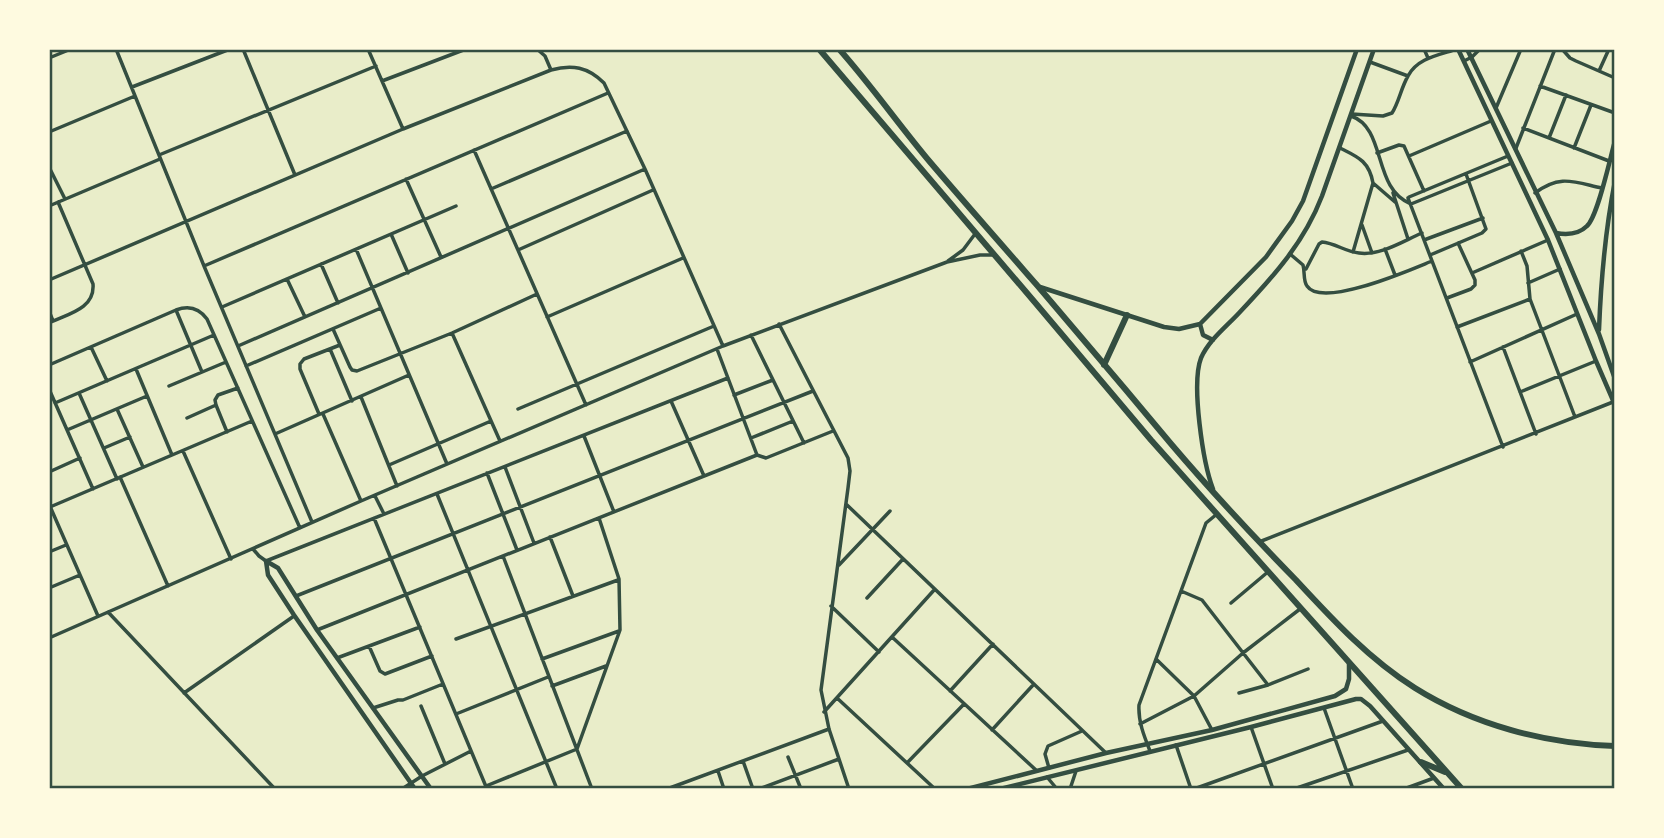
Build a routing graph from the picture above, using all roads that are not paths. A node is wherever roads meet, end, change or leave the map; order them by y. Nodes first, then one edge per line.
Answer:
1 (71, 49) edge
2 (116, 49) edge
3 (230, 49) edge
4 (243, 49) edge
5 (467, 49) edge
6 (537, 49) edge
7 (818, 49) edge
8 (839, 49) edge
9 (1357, 49) edge
10 (1374, 49) edge
11 (1424, 49) edge
12 (1457, 49) edge
13 (1467, 49) edge
14 (1480, 49) edge
15 (1521, 49) edge
16 (1555, 49) edge
17 (1562, 49) edge
18 (1609, 49) edge
19 (370, 50) edge
20 (62, 51) edge
21 (1472, 57) junction
22 (49, 58) edge
23 (1428, 58) junction
24 (1464, 61) junction
25 (1370, 62) junction
26 (376, 66) junction
27 (551, 70) junction
28 (1599, 71) junction
29 (1408, 76) junction
30 (1615, 78) edge
31 (382, 80) junction
32 (866, 80) junction
33 (1540, 86) junction
34 (132, 87) junction
35 (854, 91) junction
36 (608, 93) junction
37 (1566, 95) junction
38 (135, 96) junction
39 (883, 102) junction
40 (1591, 104) junction
41 (1496, 108) junction
42 (268, 110) junction
43 (870, 111) junction
44 (1615, 113) edge
45 (1351, 115) junction
46 (1491, 121) junction
47 (1523, 128) junction
48 (403, 129) junction
49 (627, 131) junction
50 (49, 132) edge
51 (1549, 138) junction
52 (1615, 141) edge
53 (1340, 148) junction
54 (1574, 148) junction
55 (474, 150) junction
56 (1515, 150) junction
57 (1377, 153) junction
58 (1409, 156) junction
59 (1508, 156) junction
60 (160, 157) junction
61 (1609, 161) junction
62 (1511, 163) junction
63 (49, 167) edge
64 (645, 169) junction
65 (1466, 174) junction
66 (295, 175) junction
67 (406, 179) junction
68 (1468, 181) junction
69 (1615, 181) edge
70 (1373, 183) junction
71 (1602, 188) junction
72 (491, 189) junction
73 (654, 190) junction
74 (1393, 191) junction
75 (1424, 191) junction
76 (1535, 193) junction
77 (65, 199) junction
78 (1408, 201) junction
79 (58, 202) junction
80 (1396, 202) junction
81 (49, 206) edge
82 (456, 206) dead end
83 (1483, 218) junction
84 (424, 220) junction
85 (186, 222) junction
86 (1401, 222) junction
87 (1361, 223) junction
88 (508, 229) junction
89 (976, 233) junction
90 (1422, 233) junction
91 (1556, 233) junction
92 (391, 234) junction
93 (1408, 239) junction
94 (1424, 240) junction
95 (1548, 240) junction
96 (1401, 242) junction
97 (1458, 243) junction
98 (356, 249) junction
99 (1385, 249) junction
100 (518, 250) junction
101 (1521, 251) junction
102 (1353, 252) junction
103 (1372, 253) junction
104 (1290, 254) junction
105 (1430, 254) junction
106 (995, 255) junction
107 (441, 258) junction
108 (684, 258) junction
109 (1432, 261) junction
110 (947, 262) junction
111 (321, 264) junction
112 (85, 265) junction
113 (204, 266) junction
114 (1560, 269) junction
115 (408, 272) junction
116 (1305, 272) junction
117 (1472, 273) junction
118 (1395, 275) junction
119 (287, 279) junction
120 (49, 280) edge
121 (1528, 283) junction
122 (1037, 286) junction
123 (372, 288) junction
124 (537, 294) junction
125 (1447, 298) junction
126 (1530, 299) junction
127 (338, 303) junction
128 (222, 307) junction
129 (381, 308) junction
130 (176, 310) junction
131 (49, 311) edge
132 (1577, 314) junction
133 (1127, 315) junction
134 (305, 317) junction
135 (547, 317) junction
136 (51, 322) edge
137 (779, 324) junction
138 (1200, 324) junction
139 (714, 326) junction
140 (1457, 327) junction
141 (333, 329) junction
142 (1541, 330) junction
143 (452, 332) junction
144 (1599, 334) junction
145 (214, 335) junction
146 (751, 335) junction
147 (1213, 340) junction
148 (191, 345) junction
149 (340, 345) junction
150 (238, 346) junction
151 (723, 346) junction
152 (91, 347) junction
153 (1503, 347) junction
154 (330, 349) junction
155 (717, 349) junction
156 (400, 353) junction
157 (1596, 361) junction
158 (226, 362) junction
159 (1470, 362) junction
160 (49, 365) edge
161 (1104, 365) junction
162 (246, 366) junction
163 (136, 369) junction
164 (202, 372) junction
165 (410, 375) junction
166 (1559, 376) junction
167 (728, 378) junction
168 (1615, 379) edge
169 (773, 380) junction
170 (107, 381) junction
171 (576, 383) junction
172 (169, 386) dead end
173 (238, 388) junction
174 (49, 389) edge
175 (813, 391) junction
176 (1520, 392) junction
177 (79, 393) junction
178 (734, 395) junction
179 (147, 396) junction
180 (361, 397) junction
181 (352, 401) junction
182 (671, 401) junction
183 (784, 402) junction
184 (55, 403) junction
185 (1615, 403) edge
186 (216, 405) junction
187 (586, 405) junction
188 (117, 409) junction
189 (518, 409) dead end
190 (321, 414) junction
191 (187, 418) dead end
192 (744, 418) junction
193 (1575, 418) junction
194 (91, 420) junction
195 (253, 421) junction
196 (491, 421) junction
197 (793, 421) junction
198 (67, 430) junction
199 (833, 430) junction
200 (227, 432) junction
201 (1536, 434) junction
202 (275, 435) junction
203 (584, 435) junction
204 (130, 437) junction
205 (751, 438) junction
206 (688, 440) junction
207 (500, 442) junction
208 (439, 443) junction
209 (804, 443) junction
210 (1503, 447) junction
211 (104, 448) junction
212 (183, 451) junction
213 (172, 455) junction
214 (757, 455) junction
215 (80, 458) junction
216 (447, 464) junction
217 (388, 465) junction
218 (144, 467) junction
219 (505, 467) junction
220 (49, 472) edge
221 (487, 473) junction
222 (600, 475) junction
223 (704, 476) junction
224 (118, 478) junction
225 (397, 486) junction
226 (93, 489) junction
227 (437, 494) junction
228 (375, 496) junction
229 (1216, 497) junction
230 (361, 501) junction
231 (846, 504) junction
232 (50, 505) edge
233 (520, 507) junction
234 (890, 510) dead end
235 (614, 512) junction
236 (1218, 513) junction
237 (51, 514) edge
238 (384, 514) junction
239 (503, 514) junction
240 (599, 517) junction
241 (374, 518) junction
242 (313, 523) junction
243 (300, 528) junction
244 (872, 529) junction
245 (453, 534) junction
246 (550, 537) junction
247 (1258, 542) junction
248 (534, 543) junction
249 (67, 545) junction
250 (253, 549) junction
251 (517, 550) junction
252 (49, 552) edge
253 (503, 556) junction
254 (391, 558) junction
255 (231, 559) junction
256 (903, 559) junction
257 (266, 561) junction
258 (837, 567) junction
259 (467, 569) junction
260 (1269, 571) junction
261 (80, 575) junction
262 (619, 579) junction
263 (167, 586) junction
264 (49, 588) edge
265 (935, 589) junction
266 (1181, 591) junction
267 (406, 594) junction
268 (296, 596) junction
269 (573, 596) junction
270 (867, 598) dead end
271 (1231, 603) dead end
272 (831, 606) junction
273 (1302, 608) junction
274 (108, 612) junction
275 (525, 614) junction
276 (294, 615) junction
277 (98, 617) junction
278 (420, 627) junction
279 (491, 627) junction
280 (317, 630) junction
281 (620, 630) junction
282 (892, 637) junction
283 (49, 638) edge
284 (456, 639) dead end
285 (993, 644) junction
286 (369, 646) junction
287 (879, 652) junction
288 (1243, 653) junction
289 (432, 656) junction
290 (337, 658) junction
291 (542, 659) junction
292 (1156, 659) junction
293 (1349, 663) junction
294 (607, 666) junction
295 (1308, 669) dead end
296 (549, 676) junction
297 (443, 684) junction
298 (1034, 684) junction
299 (1268, 685) junction
300 (552, 686) junction
301 (516, 690) junction
302 (950, 691) junction
303 (184, 693) junction
304 (1239, 693) dead end
305 (1194, 696) junction
306 (1335, 696) junction
307 (837, 698) junction
308 (964, 704) junction
309 (1337, 704) junction
310 (421, 706) dead end
311 (373, 708) junction
312 (1324, 708) junction
313 (824, 712) junction
314 (456, 714) junction
315 (1383, 720) junction
316 (1140, 724) junction
317 (1251, 727) junction
318 (829, 729) junction
319 (992, 730) junction
320 (1212, 730) junction
321 (1083, 731) junction
322 (1335, 738) junction
323 (1147, 744) junction
324 (1177, 745) junction
325 (1615, 746) edge
326 (577, 749) junction
327 (471, 750) junction
328 (1408, 750) junction
329 (1150, 751) junction
330 (1106, 753) junction
331 (788, 757) dead end
332 (839, 759) junction
333 (743, 761) junction
334 (546, 762) junction
335 (1421, 762) junction
336 (907, 763) junction
337 (1264, 763) junction
338 (445, 764) junction
339 (1049, 768) junction
340 (1076, 769) junction
341 (1346, 770) junction
342 (718, 771) junction
343 (1037, 771) junction
344 (1448, 773) junction
345 (795, 775) junction
346 (422, 776) junction
347 (1047, 777) junction
348 (1434, 778) junction
349 (411, 783) junction
350 (486, 788) edge
351 (275, 789) edge
352 (402, 789) edge
353 (415, 789) edge
354 (430, 789) edge
355 (557, 789) edge
356 (592, 789) edge
357 (667, 789) edge
358 (724, 789) edge
359 (753, 789) edge
360 (759, 789) edge
361 (801, 789) edge
362 (849, 789) edge
363 (935, 789) edge
364 (968, 789) edge
365 (1000, 789) edge
366 (1057, 789) edge
367 (1070, 789) edge
368 (1193, 789) edge
369 (1273, 789) edge
370 (1294, 789) edge
371 (1353, 789) edge
372 (1404, 789) edge
373 (1444, 789) edge
374 (1462, 789) edge

1 - 20 street
2 - 34 street
3 - 34 street
4 - 42 street
5 - 31 street
6 - 27 street
7 - 35 highway
8 - 32 highway
9 - 138 street
10 - 25 street
11 - 23 street
12 - 23 street
12 - 24 street
13 - 21 street
14 - 21 street
15 - 41 street
16 - 33 street
17 - 28 street
18 - 28 street
19 - 26 street
20 - 22 street
21 - 24 street
21 - 41 street
23 - 29 street
24 - 46 street
25 - 29 street
25 - 45 street
26 - 31 street
26 - 42 street
27 - 36 street
27 - 48 street
28 - 30 street
29 - 45 street
31 - 48 street
32 - 35 highway
32 - 39 highway
33 - 37 street
33 - 47 street
34 - 38 street
35 - 43 highway
36 - 49 street
36 - 55 street
37 - 40 street
37 - 51 street
38 - 50 street
38 - 60 street
39 - 43 highway
39 - 122 highway
40 - 44 street
40 - 54 street
41 - 56 street
42 - 60 street
42 - 66 street
43 - 89 highway
45 - 53 street
45 - 57 street
46 - 58 street
46 - 59 street
47 - 51 street
47 - 56 street
48 - 66 street
49 - 64 street
49 - 72 street
51 - 54 street
52 - 61 street
53 - 70 street
53 - 104 street
54 - 61 street
55 - 67 street
55 - 72 street
56 - 76 street
57 - 58 street
57 - 74 street
58 - 75 street
59 - 62 street
59 - 65 street
60 - 77 street
60 - 85 street
61 - 71 street
62 - 68 street
62 - 95 street
63 - 77 street
64 - 73 street
64 - 88 street
65 - 68 street
65 - 75 street
66 - 85 street
67 - 84 street
67 - 113 street
68 - 78 street
68 - 83 street
69 - 144 street
70 - 80 street
70 - 87 street
71 - 76 street
71 - 91 street
72 - 88 street
73 - 100 street
73 - 108 street
74 - 78 street
74 - 80 street
75 - 78 street
76 - 91 street
77 - 79 street
78 - 90 street
79 - 81 street
79 - 112 street
80 - 86 street
82 - 84 street
83 - 94 street
83 - 97 street
84 - 92 street
84 - 107 street
85 - 112 street
85 - 113 street
86 - 93 street
86 - 96 street
87 - 102 street
87 - 103 street
88 - 100 street
88 - 107 street
89 - 106 highway
89 - 110 street
90 - 93 street
90 - 94 street
91 - 144 street
92 - 98 street
92 - 115 street
93 - 96 street
94 - 105 street
95 - 101 street
95 - 114 street
96 - 99 street
97 - 105 street
97 - 117 street
98 - 111 street
98 - 123 street
99 - 103 street
99 - 118 street
100 - 124 street
101 - 117 street
101 - 121 street
102 - 103 street
102 - 116 street
104 - 116 street
104 - 147 street
105 - 109 street
106 - 110 street
106 - 236 highway
107 - 115 street
108 - 135 street
108 - 139 street
109 - 118 street
109 - 125 street
110 - 137 street
111 - 119 street
111 - 127 street
112 - 120 street
112 - 136 street
113 - 128 street
114 - 121 street
114 - 132 street
115 - 123 street
116 - 118 street
117 - 125 street
119 - 128 street
119 - 134 street
121 - 126 street
122 - 133 street
122 - 161 highway
123 - 127 street
123 - 129 street
124 - 135 street
124 - 143 street
125 - 140 street
126 - 140 street
126 - 142 street
127 - 134 street
128 - 150 street
129 - 141 street
129 - 156 street
130 - 145 street
130 - 148 street
130 - 152 street
131 - 136 street
132 - 142 street
132 - 157 street
133 - 138 street
133 - 161 highway
134 - 150 street
135 - 171 street
137 - 146 street
137 - 175 street
138 - 147 street
139 - 151 street
139 - 171 street
140 - 159 street
141 - 149 street
141 - 162 street
142 - 153 street
142 - 166 street
143 - 156 street
143 - 196 street
144 - 168 street
145 - 148 street
145 - 158 street
146 - 151 street
146 - 169 street
147 - 229 street
148 - 163 street
148 - 164 street
149 - 154 street
149 - 156 street
150 - 162 street
151 - 155 street
152 - 160 street
152 - 170 street
153 - 159 street
153 - 176 street
154 - 181 street
154 - 190 street
155 - 167 street
155 - 187 street
156 - 165 street
157 - 166 street
157 - 185 street
158 - 164 street
158 - 173 street
159 - 210 street
161 - 229 highway
162 - 202 street
163 - 170 street
163 - 179 street
164 - 172 street
165 - 180 street
165 - 208 street
166 - 176 street
166 - 193 street
167 - 178 street
167 - 182 street
169 - 178 street
169 - 183 street
170 - 177 street
171 - 187 street
171 - 189 street
173 - 186 street
173 - 195 street
174 - 184 street
175 - 183 street
175 - 199 street
176 - 201 street
177 - 184 street
177 - 194 street
178 - 192 street
179 - 188 street
179 - 213 street
180 - 181 street
180 - 217 street
181 - 190 street
182 - 203 street
182 - 206 street
183 - 192 street
183 - 197 street
184 - 198 street
185 - 193 street
186 - 191 street
186 - 200 street
187 - 207 street
188 - 194 street
188 - 204 street
190 - 202 street
190 - 230 street
192 - 205 street
192 - 206 street
193 - 201 street
194 - 198 street
194 - 211 street
195 - 200 street
195 - 243 street
196 - 207 street
196 - 208 street
197 - 205 street
197 - 209 street
198 - 215 street
199 - 209 street
199 - 231 street
200 - 212 street
201 - 210 street
202 - 242 street
203 - 219 street
203 - 222 street
204 - 211 street
204 - 218 street
205 - 214 street
206 - 222 street
206 - 223 street
207 - 216 street
208 - 216 street
208 - 217 street
209 - 214 street
210 - 247 street
211 - 224 street
212 - 213 street
212 - 255 street
213 - 218 street
214 - 223 street
215 - 220 street
215 - 226 street
216 - 225 street
217 - 225 street
218 - 224 street
219 - 221 street
219 - 233 street
221 - 227 street
221 - 239 street
222 - 233 street
222 - 235 street
223 - 235 street
224 - 226 street
224 - 263 street
225 - 228 street
226 - 232 street
227 - 238 street
227 - 245 street
228 - 230 street
228 - 238 street
229 - 247 highway
230 - 242 street
231 - 244 street
231 - 258 street
232 - 237 street
233 - 239 street
233 - 248 street
234 - 244 street
235 - 240 street
236 - 260 highway
236 - 266 street
237 - 249 street
238 - 241 street
239 - 245 street
239 - 251 street
240 - 246 street
240 - 262 street
241 - 254 street
241 - 257 street
242 - 243 street
243 - 250 street
244 - 256 street
244 - 258 street
245 - 254 street
245 - 259 street
246 - 248 street
246 - 269 street
247 - 325 highway
248 - 251 street
249 - 252 street
249 - 261 street
250 - 255 street
250 - 257 street
251 - 253 street
253 - 259 street
253 - 275 street
254 - 267 street
254 - 268 street
255 - 263 street
256 - 265 street
256 - 270 street
257 - 268 street
257 - 276 street
258 - 272 street
259 - 267 street
259 - 279 street
260 - 271 street
260 - 273 highway
261 - 264 street
261 - 277 street
262 - 269 street
262 - 281 street
263 - 274 street
265 - 282 street
265 - 285 street
266 - 288 street
266 - 292 street
267 - 278 street
267 - 280 street
268 - 280 street
269 - 275 street
272 - 287 street
272 - 313 street
273 - 288 street
273 - 293 highway
274 - 277 street
274 - 303 street
275 - 279 street
275 - 291 street
276 - 303 street
276 - 349 street
277 - 283 street
278 - 286 street
278 - 289 street
279 - 284 street
279 - 301 street
280 - 290 street
281 - 291 street
281 - 294 street
282 - 287 street
282 - 302 street
285 - 298 street
285 - 302 street
286 - 289 street
286 - 290 street
287 - 307 street
288 - 299 street
288 - 305 street
289 - 297 street
290 - 311 street
291 - 296 street
292 - 305 street
292 - 316 street
293 - 306 street
293 - 344 highway
294 - 300 street
294 - 326 street
295 - 299 street
296 - 300 street
296 - 301 street
297 - 311 street
297 - 314 street
298 - 319 street
298 - 321 street
299 - 304 street
300 - 326 street
301 - 314 street
301 - 334 street
302 - 308 street
303 - 351 street
305 - 316 street
305 - 320 street
306 - 309 street
306 - 320 street
307 - 313 street
307 - 336 street
308 - 319 street
308 - 336 street
309 - 312 street
309 - 315 street
310 - 338 street
311 - 346 street
312 - 317 street
312 - 322 street
313 - 318 street
314 - 327 street
315 - 322 street
315 - 328 street
316 - 323 street
317 - 324 street
317 - 337 street
318 - 332 street
318 - 333 street
319 - 343 street
320 - 323 street
321 - 330 street
321 - 339 street
322 - 337 street
322 - 341 street
323 - 329 street
323 - 330 street
324 - 329 street
324 - 368 street
326 - 334 street
326 - 356 street
327 - 338 street
327 - 350 street
328 - 335 street
328 - 341 street
329 - 340 street
330 - 339 street
331 - 345 street
332 - 345 street
332 - 362 street
333 - 342 street
333 - 359 street
334 - 350 street
334 - 355 street
335 - 344 highway
335 - 348 street
336 - 363 street
337 - 368 street
337 - 369 street
338 - 346 street
339 - 343 street
340 - 347 street
340 - 367 street
341 - 370 street
341 - 371 street
342 - 357 street
342 - 358 street
343 - 364 street
344 - 374 highway
345 - 360 street
345 - 361 street
346 - 349 street
346 - 354 street
347 - 365 street
347 - 366 street
348 - 372 street
348 - 373 street
349 - 352 street
349 - 353 street

